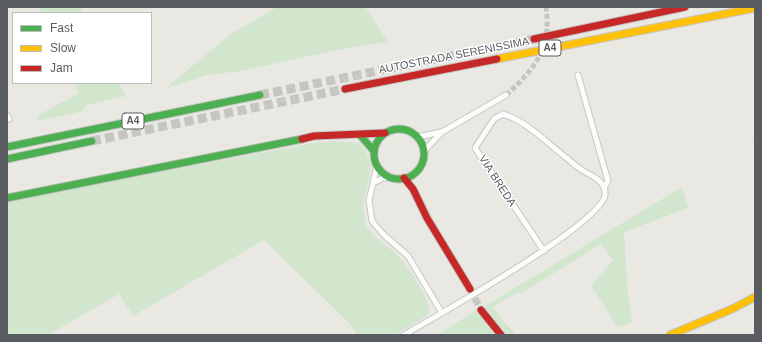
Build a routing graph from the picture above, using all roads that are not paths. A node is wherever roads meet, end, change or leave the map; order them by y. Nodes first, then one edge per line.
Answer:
1 (685, 7) edge
2 (755, 8) edge
3 (534, 39) tunnel mouth
4 (578, 75) dead end
5 (345, 89) tunnel mouth
6 (260, 95) tunnel mouth
7 (506, 95) tunnel mouth
8 (442, 132) junction
9 (385, 133) junction
10 (360, 135) junction
11 (418, 137) junction
12 (92, 141) tunnel mouth
13 (7, 147) edge
14 (374, 150) junction
15 (424, 151) junction
16 (7, 159) edge
17 (377, 166) junction
18 (414, 174) junction
19 (391, 177) junction
20 (404, 178) junction
21 (373, 183) junction
22 (604, 188) junction
23 (413, 189) junction
24 (7, 198) edge
25 (544, 252) junction
26 (470, 289) tunnel mouth
27 (755, 297) edge
28 (481, 310) tunnel mouth
29 (442, 312) junction
30 (404, 335) edge
31 (501, 335) edge
32 (670, 335) edge

1 - 3 main road, AUTOSTRADA SERENISSIMA / A4
2 - 5 main road, AUTOSTRADA SERENISSIMA / A4
4 - 22 street
6 - 13 main road, A4
7 - 8 street
8 - 11 street
8 - 15 street
9 - 10 main road
9 - 11 main road
9 - 14 main road
10 - 14 main road
10 - 24 main road
11 - 15 main road
12 - 16 main road
14 - 17 main road
15 - 18 main road
17 - 19 main road
17 - 21 street
18 - 20 main road
18 - 23 main road
19 - 20 main road
19 - 21 street
20 - 23 main road
21 - 29 street
22 - 25 street
22 - 25 street, VIA BREDA
23 - 26 main road
25 - 29 street
27 - 32 main road
28 - 31 main road
29 - 30 street

